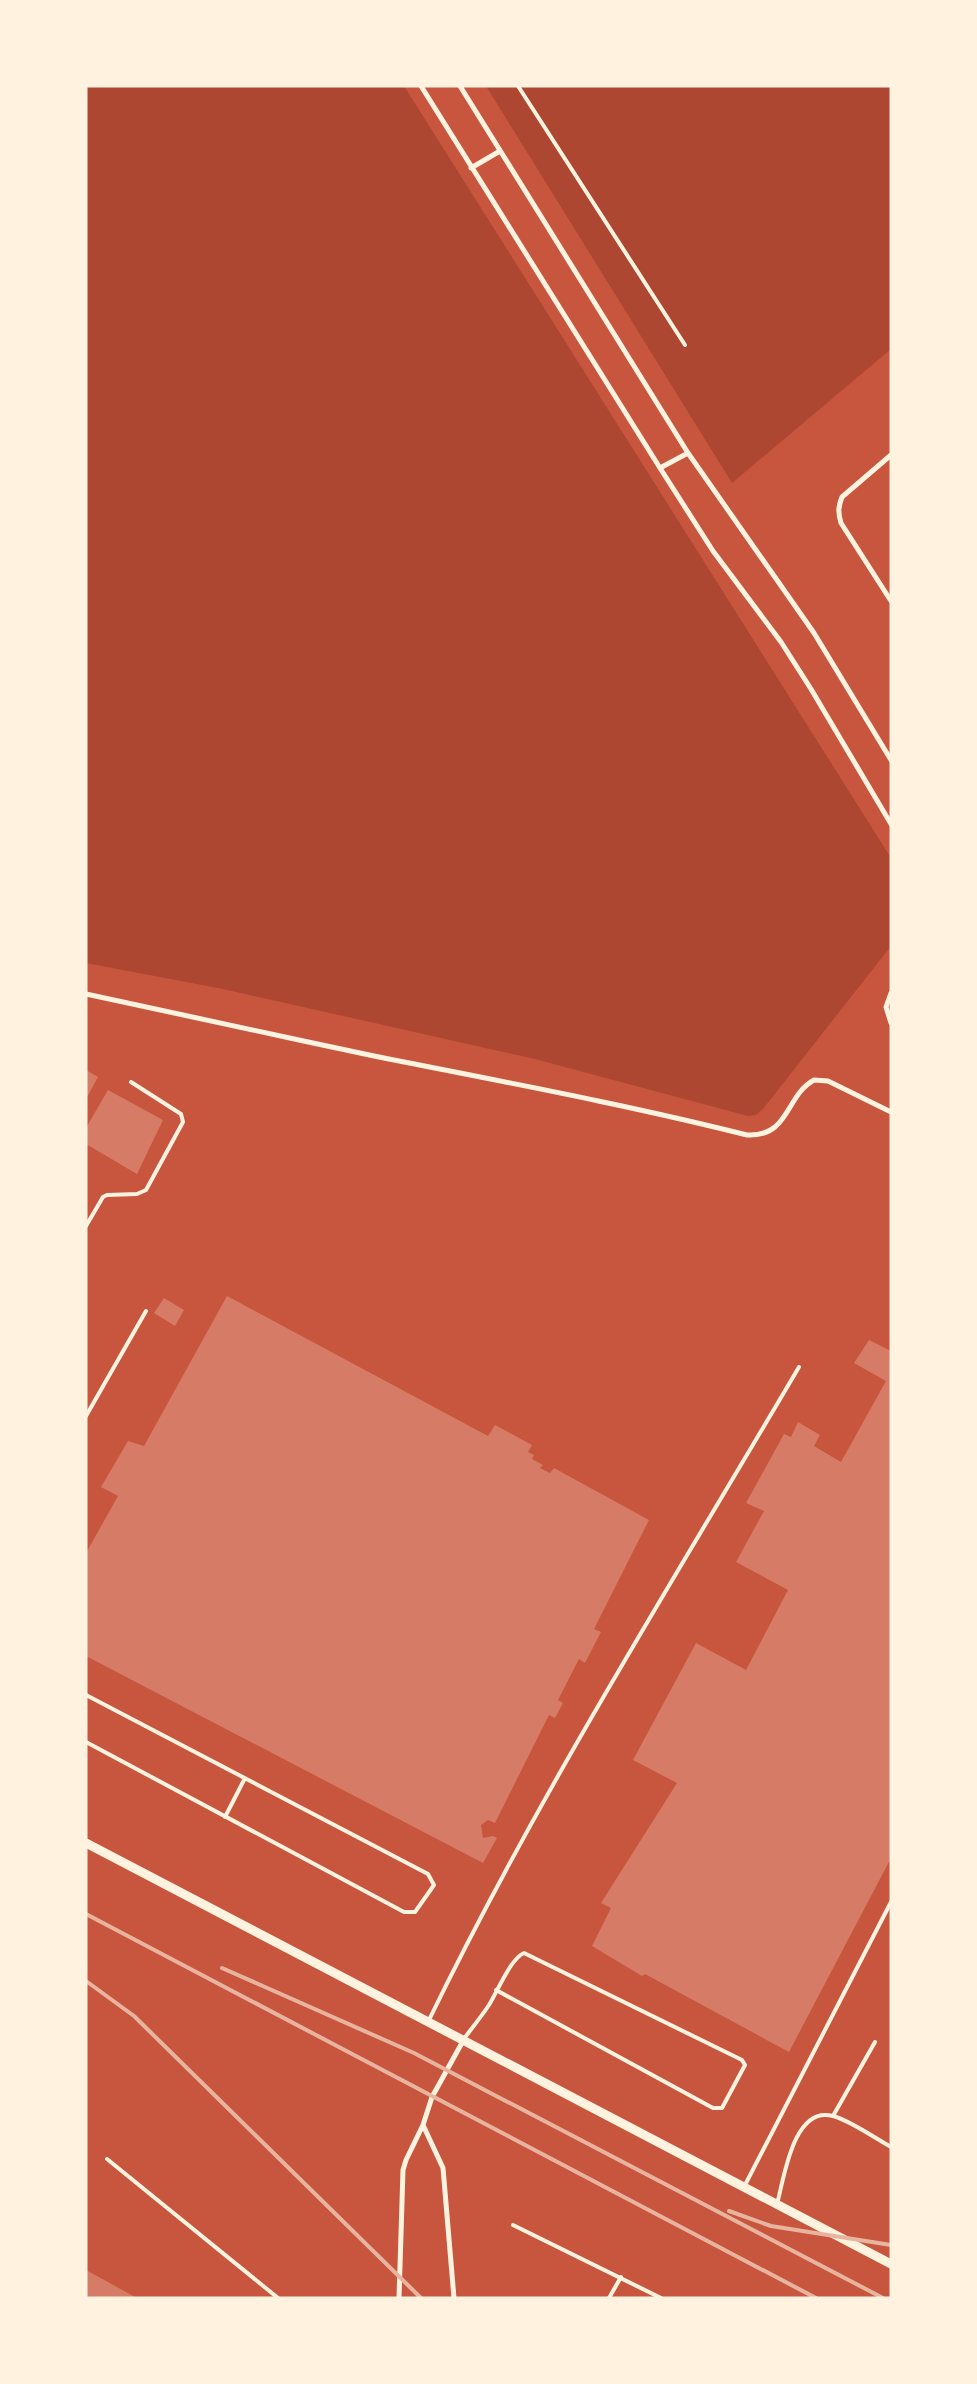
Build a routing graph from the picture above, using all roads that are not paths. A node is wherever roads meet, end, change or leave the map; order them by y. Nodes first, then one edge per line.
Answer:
1 (421, 86) edge
2 (460, 86) edge
3 (518, 86) edge
4 (500, 151) junction
5 (471, 168) junction
6 (685, 345) dead end
7 (688, 453) junction
8 (891, 455) edge
9 (660, 468) junction
10 (891, 601) edge
11 (891, 760) edge
12 (891, 824) edge
13 (891, 993) edge
14 (86, 994) edge
15 (891, 1023) edge
16 (131, 1082) dead end
17 (891, 1112) edge
18 (86, 1226) edge
19 (146, 1311) dead end
20 (799, 1367) dead end
21 (86, 1416) edge
22 (86, 1694) edge
23 (86, 1742) edge
24 (245, 1778) junction
25 (225, 1817) junction
26 (86, 1843) edge
27 (891, 1902) edge
28 (496, 1990) junction
29 (428, 2022) junction
30 (463, 2041) junction
31 (875, 2042) dead end
32 (833, 2116) junction
33 (423, 2125) junction
34 (891, 2147) edge
35 (107, 2159) dead end
36 (744, 2187) junction
37 (777, 2204) junction
38 (513, 2224) dead end
39 (891, 2264) edge
40 (621, 2277) junction
41 (278, 2298) edge
42 (398, 2298) edge
43 (454, 2298) edge
44 (608, 2298) edge
45 (660, 2298) edge

1 - 5 street
2 - 4 street
3 - 6 lane
4 - 5 street
4 - 7 street
5 - 9 street
7 - 9 street
7 - 11 street
8 - 10 street
9 - 12 street
13 - 15 street
14 - 17 street
16 - 18 lane
19 - 21 lane
20 - 29 lane
22 - 24 lane
23 - 25 lane
24 - 25 lane
24 - 25 lane
26 - 29 street
27 - 36 lane
28 - 28 lane
28 - 30 lane
29 - 30 street
30 - 33 street
30 - 36 street
31 - 32 lane
32 - 34 lane
32 - 37 lane
33 - 42 street
33 - 43 street
35 - 41 lane
36 - 37 street
37 - 39 street
38 - 40 lane
40 - 44 lane
40 - 45 lane

